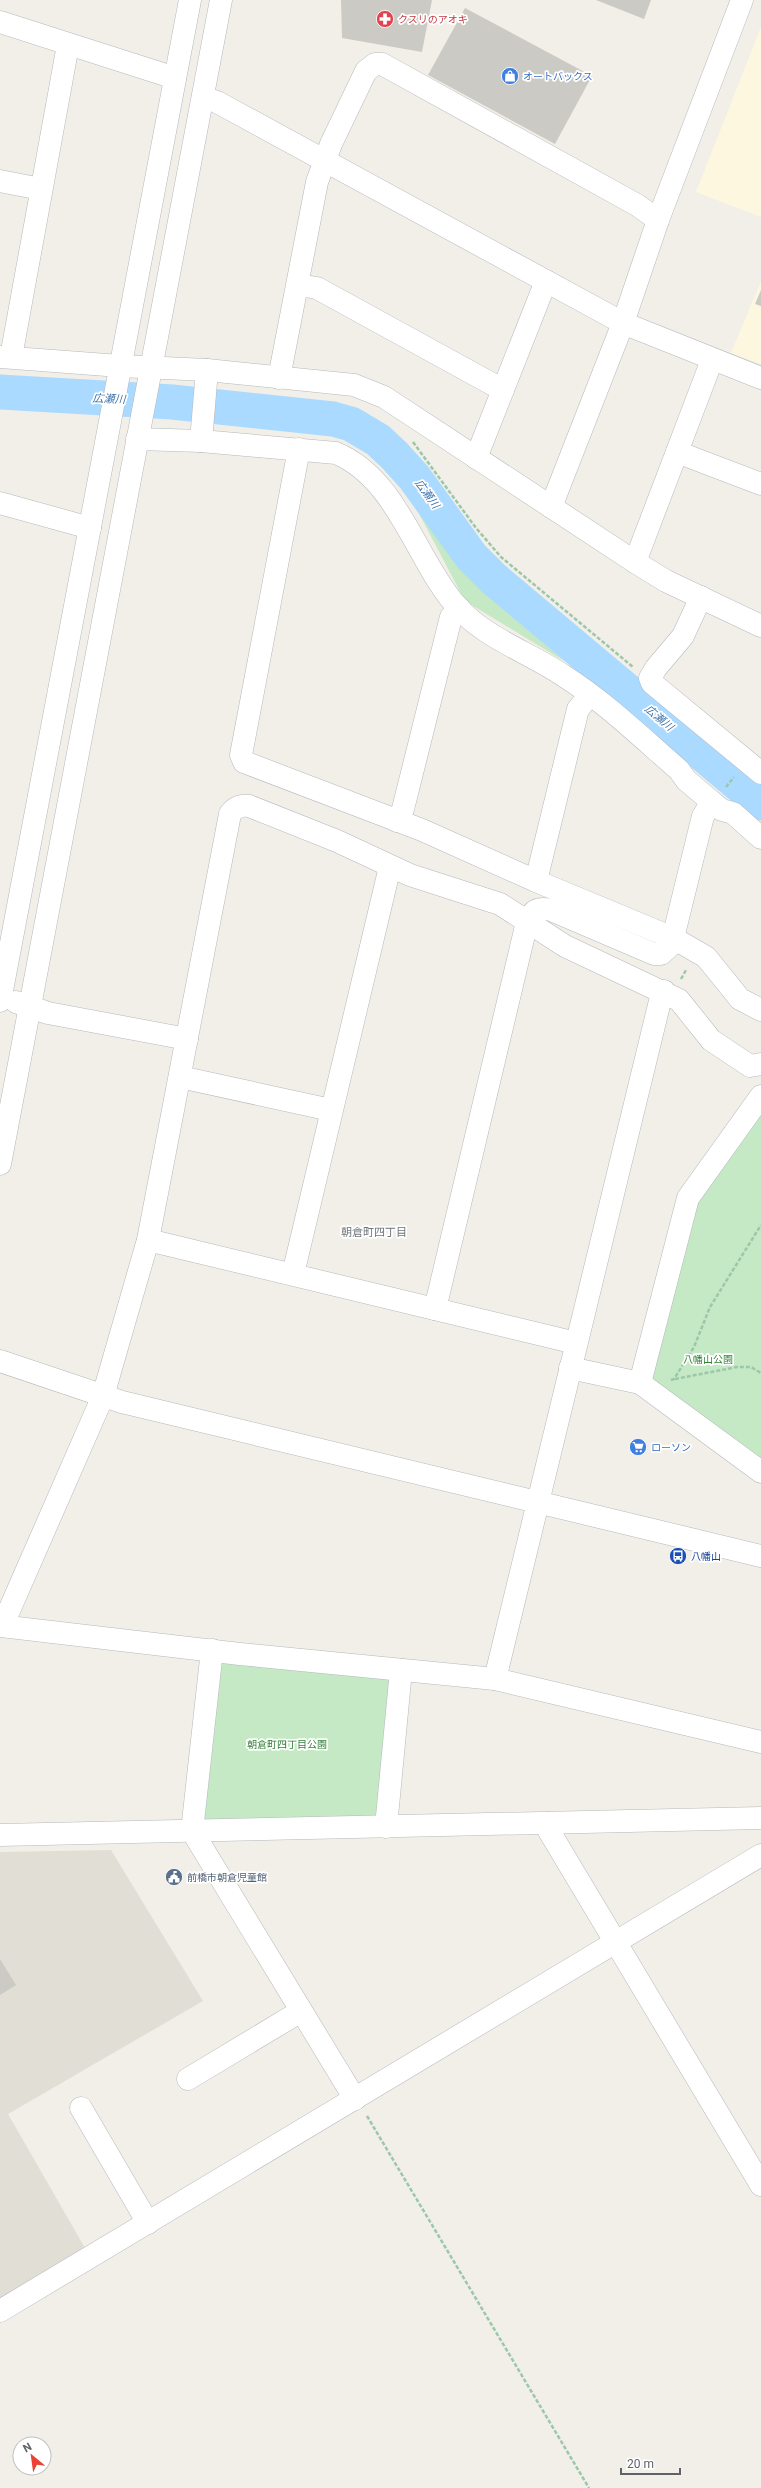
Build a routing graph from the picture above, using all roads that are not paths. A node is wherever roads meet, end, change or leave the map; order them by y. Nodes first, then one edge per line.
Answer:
1 (190, 0) edge
2 (221, 0) edge
3 (742, 0) edge
4 (0, 22) edge
5 (68, 45) junction
6 (175, 78) junction
7 (203, 97) junction
8 (325, 161) junction
9 (0, 181) edge
10 (41, 189) junction
11 (658, 220) junction
12 (546, 281) junction
13 (298, 285) junction
14 (623, 323) junction
15 (6, 357) edge
16 (712, 360) junction
17 (119, 372) junction
18 (149, 375) junction
19 (280, 378) junction
20 (761, 378) edge
21 (206, 380) junction
22 (503, 390) junction
23 (139, 431) junction
24 (201, 435) junction
25 (299, 449) junction
26 (677, 452) junction
27 (476, 458) junction
28 (761, 484) edge
29 (0, 503) edge
30 (551, 507) junction
31 (90, 528) junction
32 (635, 562) junction
33 (701, 598) junction
34 (460, 609) junction
35 (761, 626) edge
36 (590, 695) junction
37 (761, 773) edge
38 (717, 797) junction
39 (397, 821) junction
40 (761, 838) edge
41 (391, 867) junction
42 (536, 881) junction
43 (527, 922) junction
44 (673, 938) junction
45 (671, 987) junction
46 (0, 998) edge
47 (30, 1008) junction
48 (761, 1010) edge
49 (187, 1039) junction
50 (761, 1064) edge
51 (180, 1077) junction
52 (761, 1096) edge
53 (331, 1110) junction
54 (0, 1164) edge
55 (148, 1240) junction
56 (293, 1274) junction
57 (435, 1309) junction
58 (576, 1343) junction
59 (0, 1361) edge
60 (570, 1368) junction
61 (640, 1383) junction
62 (103, 1396) junction
63 (761, 1472) edge
64 (539, 1504) junction
65 (761, 1556) edge
66 (2, 1626) edge
67 (212, 1650) junction
68 (401, 1670) junction
69 (495, 1679) junction
70 (761, 1742) edge
71 (761, 1818) edge
72 (549, 1823) junction
73 (386, 1827) junction
74 (192, 1831) junction
75 (0, 1835) edge
76 (761, 1855) edge
77 (616, 1942) junction
78 (301, 2011) junction
79 (188, 2079) dead end
80 (355, 2099) junction
81 (82, 2108) dead end
82 (761, 2186) edge
83 (148, 2223) junction
84 (0, 2311) edge

1 - 6 street
2 - 7 street
3 - 11 street
4 - 5 street
5 - 6 street
5 - 10 street
6 - 17 street
7 - 8 street
7 - 18 street
8 - 11 street
8 - 12 street
8 - 13 street
9 - 10 street
10 - 15 street
11 - 14 street
12 - 14 street
12 - 22 street
13 - 19 street
13 - 22 street
14 - 16 street
14 - 30 street
15 - 17 street
16 - 20 street
16 - 26 street
17 - 18 street
17 - 31 street
18 - 21 street
18 - 23 street
19 - 21 street
19 - 27 street
21 - 24 street
22 - 27 street
23 - 24 street
23 - 47 street
24 - 25 street
25 - 34 street
25 - 39 street
26 - 28 street
26 - 32 street
27 - 30 street
29 - 31 street
30 - 32 street
31 - 46 street
32 - 33 street
33 - 35 street
33 - 37 street
34 - 36 street
34 - 39 street
36 - 38 street
36 - 42 street
38 - 40 street
38 - 44 street
39 - 42 street
41 - 43 street
41 - 49 street
41 - 53 street
42 - 44 street
43 - 44 street
43 - 45 street
43 - 57 street
44 - 48 street
45 - 50 street
45 - 58 street
46 - 47 street
47 - 49 street
47 - 54 street
49 - 51 street
51 - 53 street
51 - 55 street
52 - 61 street
53 - 56 street
55 - 56 street
55 - 62 street
56 - 57 street
57 - 58 street
58 - 60 street
59 - 62 street
60 - 61 street
60 - 64 street
61 - 63 street
62 - 64 street
62 - 66 street
64 - 65 street
64 - 69 street
66 - 67 street
67 - 68 street
67 - 74 street
68 - 69 street
68 - 73 street
69 - 70 street
71 - 72 street
72 - 73 street
72 - 77 street
73 - 74 street
74 - 75 street
74 - 78 street
76 - 77 street
77 - 80 street
77 - 82 street
78 - 79 street
78 - 80 street
80 - 83 street
81 - 83 street
83 - 84 street

